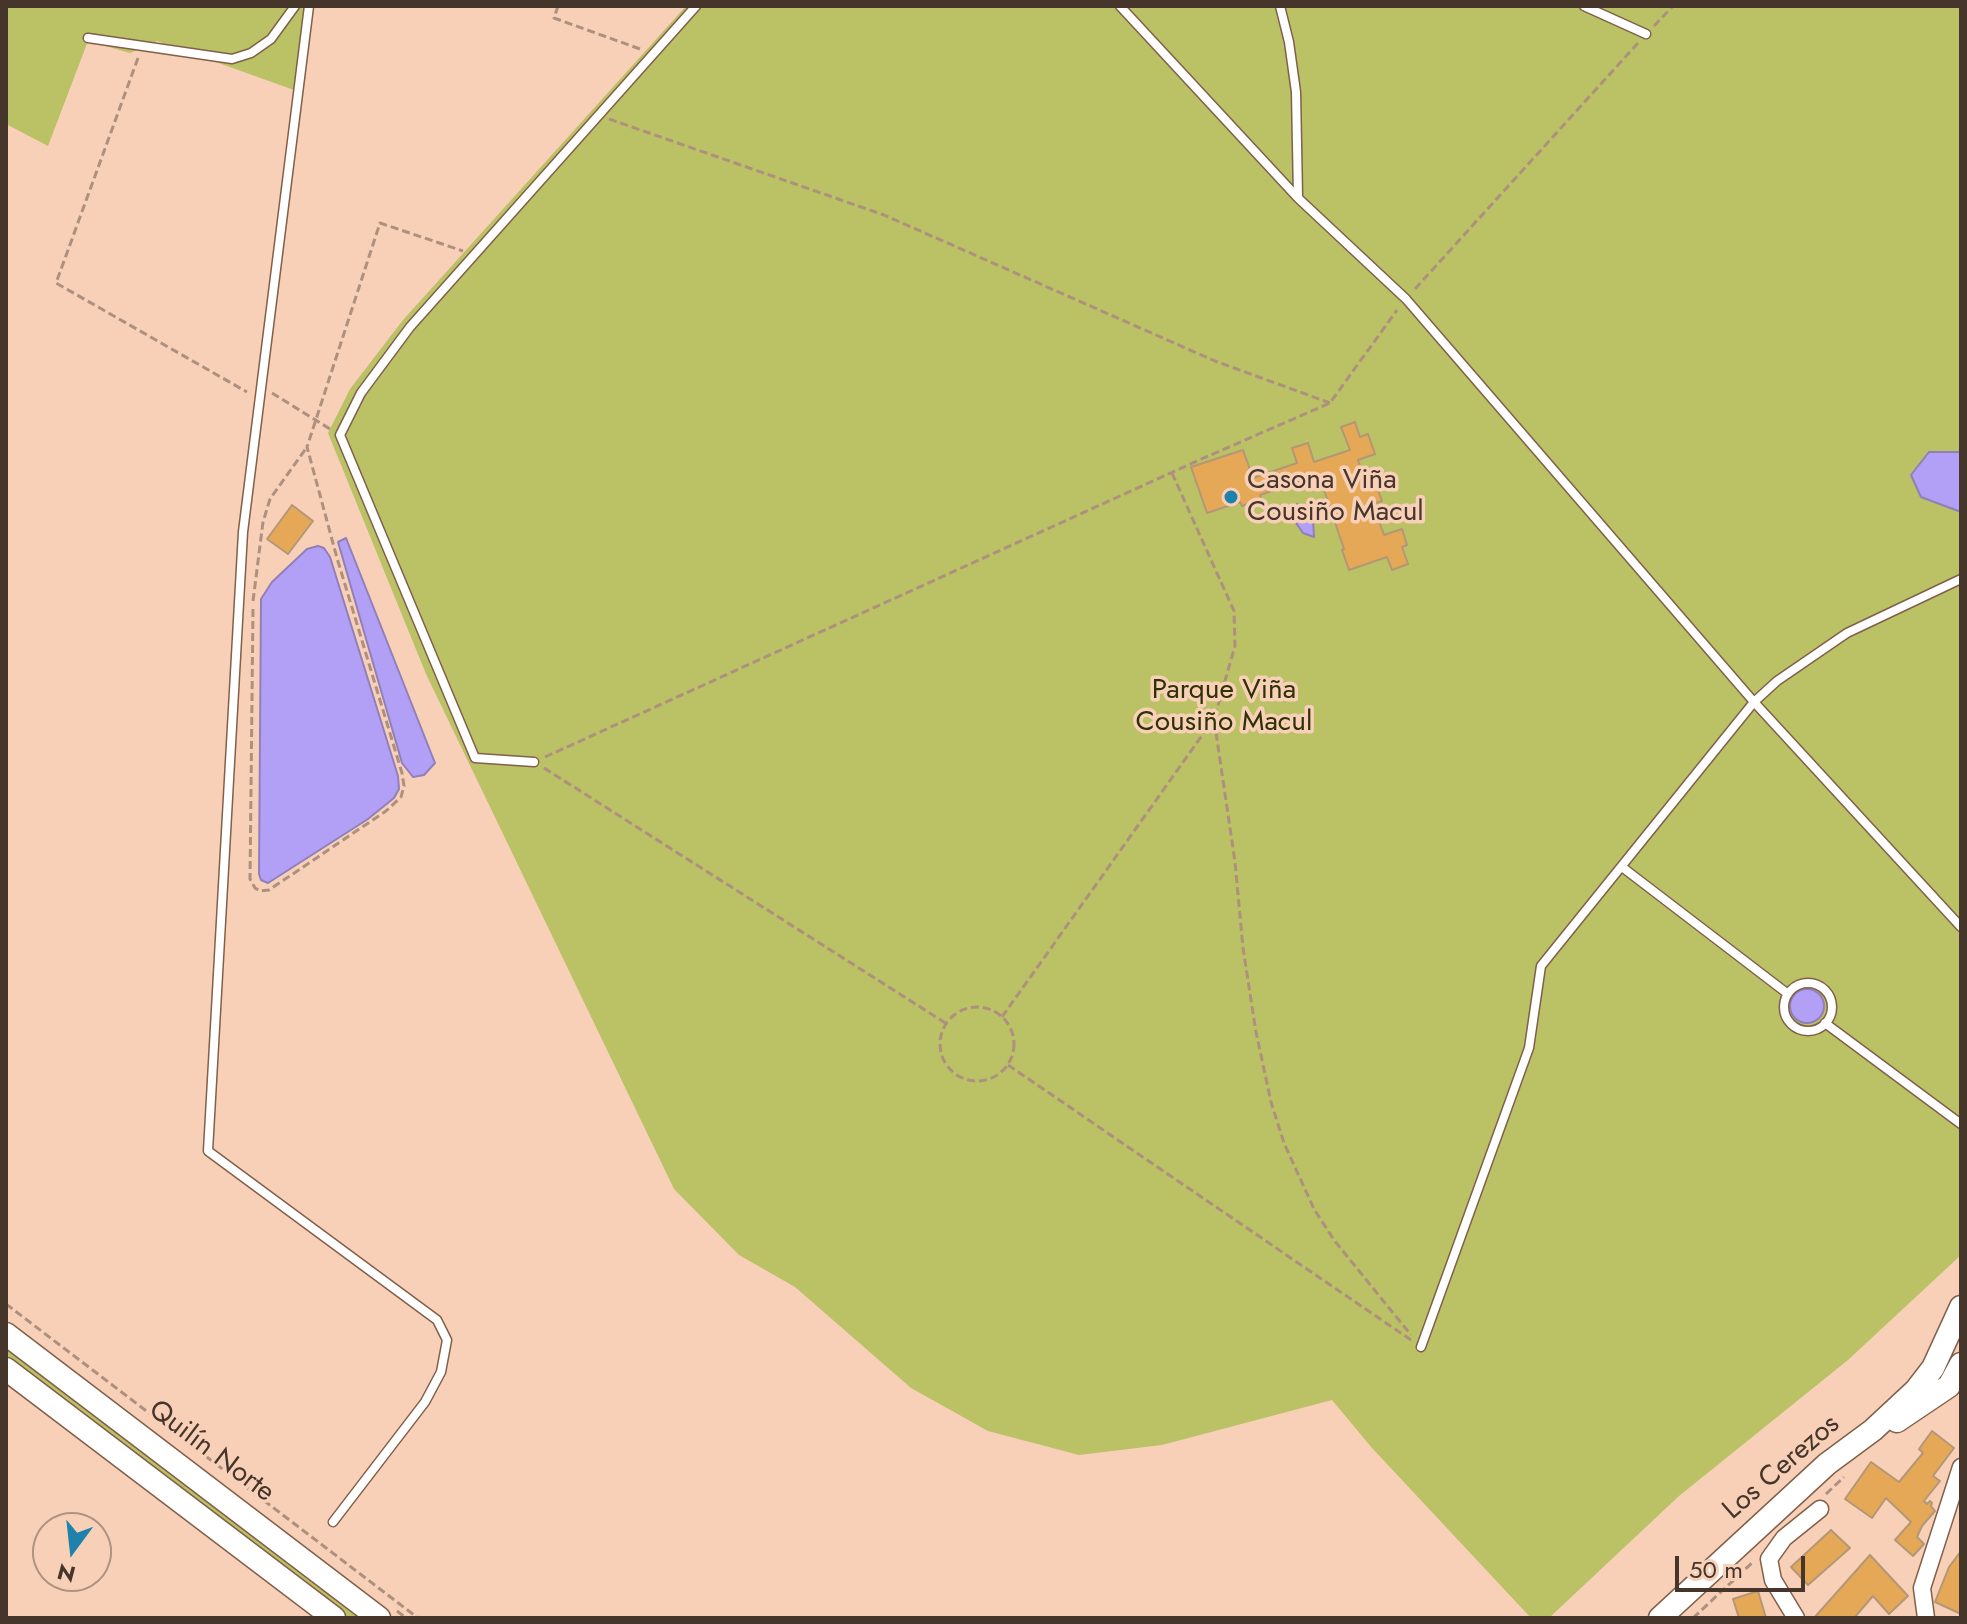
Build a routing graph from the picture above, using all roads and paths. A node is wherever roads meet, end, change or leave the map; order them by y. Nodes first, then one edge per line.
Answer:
1 (295, 6) edge
2 (309, 6) edge
3 (558, 6) edge
4 (696, 6) edge
5 (1120, 6) edge
6 (1280, 6) edge
7 (1584, 6) edge
8 (1673, 6) edge
9 (1646, 34) junction
10 (88, 38) dead end
11 (142, 46) junction
12 (653, 53) junction
13 (598, 115) junction
14 (1298, 198) junction
15 (474, 254) junction
16 (1406, 299) junction
17 (261, 387) junction
18 (1330, 403) junction
19 (315, 420) junction
20 (340, 435) junction
21 (307, 447) junction
22 (1172, 473) junction
23 (1961, 579) edge
24 (1754, 702) junction
25 (1214, 719) junction
26 (534, 762) junction
27 (1622, 867) junction
28 (1961, 927) edge
29 (1788, 994) junction
30 (1002, 1017) junction
31 (1825, 1023) junction
32 (947, 1024) junction
33 (1008, 1065) junction
34 (1961, 1124) edge
35 (6, 1304) edge
36 (1961, 1307) edge
37 (6, 1334) edge
38 (1421, 1347) junction
39 (1961, 1364) edge
40 (6, 1369) edge
41 (1955, 1381) edge
42 (1873, 1430) junction
43 (1961, 1467) edge
44 (1820, 1509) dead end
45 (333, 1522) dead end
46 (334, 1618) edge
47 (379, 1618) edge
48 (418, 1618) edge
49 (1660, 1618) edge
50 (1796, 1618) edge
51 (1926, 1618) edge

1 - 11 lane
2 - 17 lane
3 - 12 path
4 - 12 lane
5 - 14 lane
6 - 14 lane
7 - 9 lane
8 - 9 path
9 - 16 path
10 - 11 lane
11 - 17 path
12 - 13 lane
13 - 15 lane
13 - 18 path
14 - 16 lane
15 - 19 path
15 - 20 lane
16 - 18 path
16 - 24 lane
17 - 19 path
17 - 45 lane
18 - 22 path
19 - 20 path
19 - 21 path
20 - 26 lane
21 - 21 path
22 - 25 path
22 - 26 path
23 - 24 lane
24 - 27 lane
24 - 28 lane
25 - 30 path
25 - 38 path
26 - 32 path
27 - 29 lane
27 - 38 lane
29 - 31 lane
29 - 31 lane
30 - 32 path
30 - 33 path
31 - 34 lane
32 - 33 path
33 - 38 path
35 - 48 path
36 - 42 street, Los Cerezos
37 - 47 street, Quilín Norte
39 - 41 street, Los Cerezos
40 - 46 street, Quilín Norte
41 - 42 street, Los Cerezos
42 - 49 street, Los Cerezos
43 - 51 street
44 - 50 street

